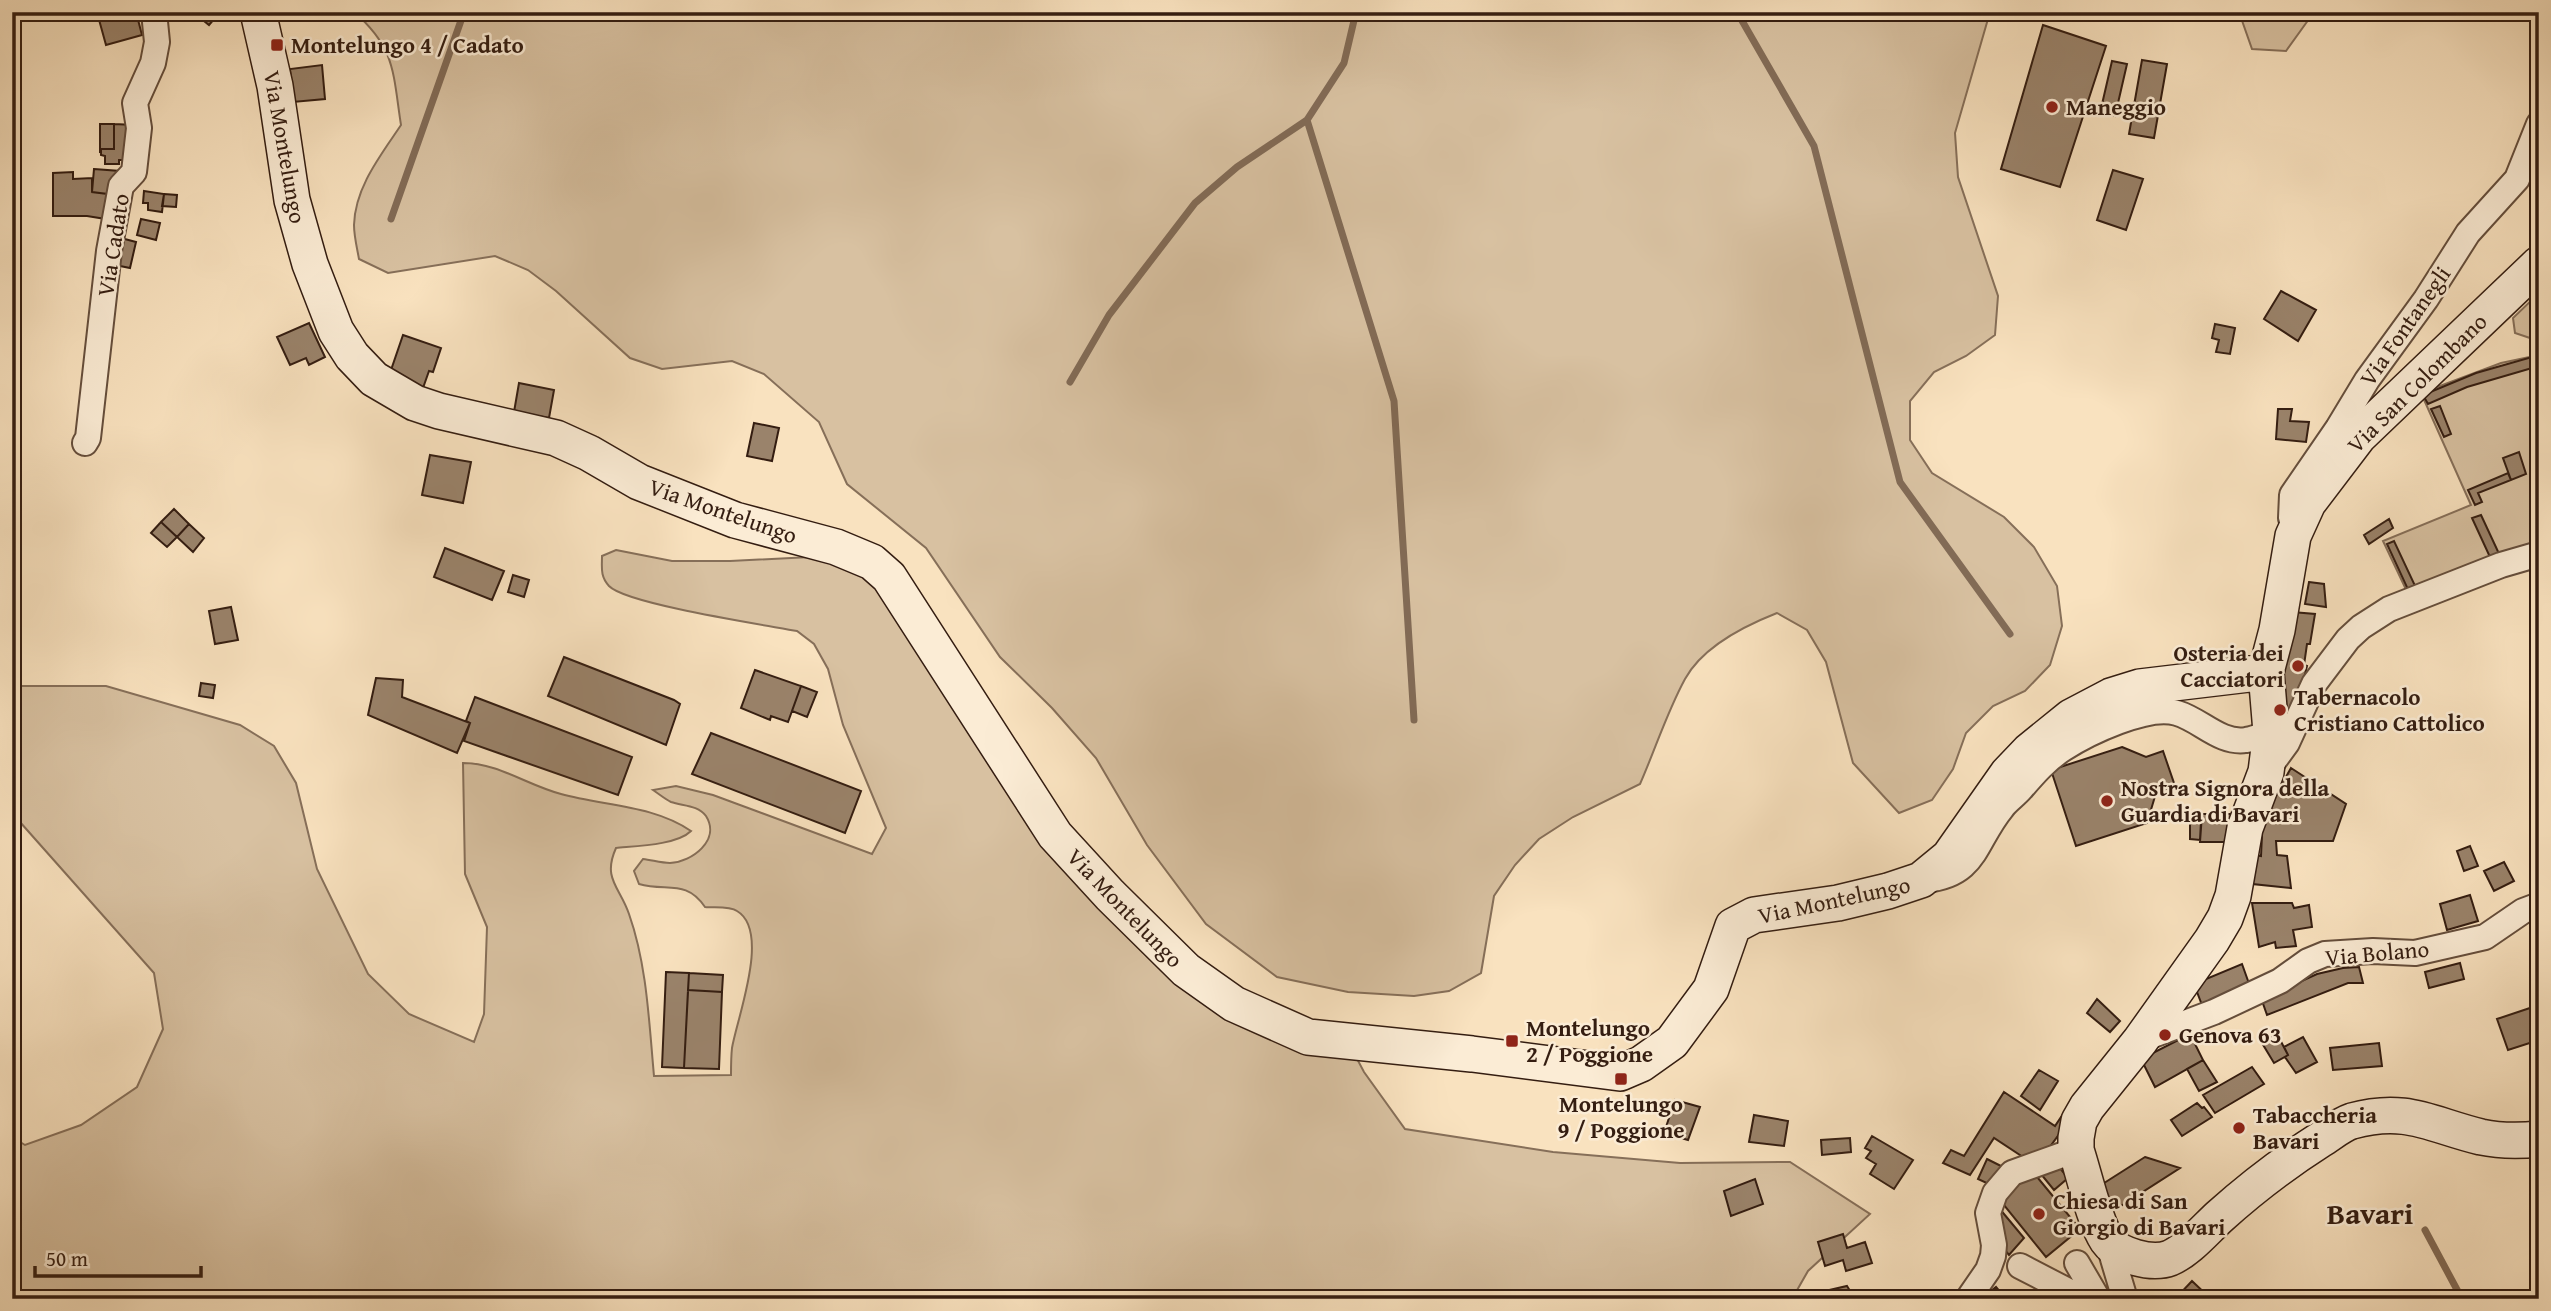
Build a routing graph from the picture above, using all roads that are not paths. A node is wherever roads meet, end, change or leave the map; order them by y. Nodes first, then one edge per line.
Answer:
1 (154, 12) edge
2 (258, 12) edge
3 (2539, 124) edge
4 (2539, 264) edge
5 (85, 443) dead end
6 (2293, 536) junction
7 (2539, 554) edge
8 (2266, 672) junction
9 (2271, 732) junction
10 (2266, 772) junction
11 (1921, 880) junction
12 (2539, 905) edge
13 (2140, 1041) junction
14 (2539, 1139) edge
15 (2076, 1150) junction
16 (2108, 1242) junction
17 (2077, 1263) dead end
18 (2020, 1266) dead end
19 (1968, 1299) edge
20 (2090, 1299) edge
21 (2098, 1299) edge
22 (2125, 1299) edge

1 - 5 street, Via Cadato
2 - 11 street, Via Montelungo
3 - 6 street, Via Fontanegli
4 - 6 street, Via San Colombano
6 - 8 street, Via San Colombano
7 - 10 street
8 - 9 street, Via San Colombano
8 - 11 street, Via Montelungo
9 - 10 street, Via San Colombano
9 - 11 street
10 - 13 street, Via San Colombano
12 - 13 street, Via Bolano
13 - 15 street, Via San Colombano
14 - 16 street
15 - 16 street
15 - 19 street
16 - 22 street
17 - 21 street
18 - 20 street

